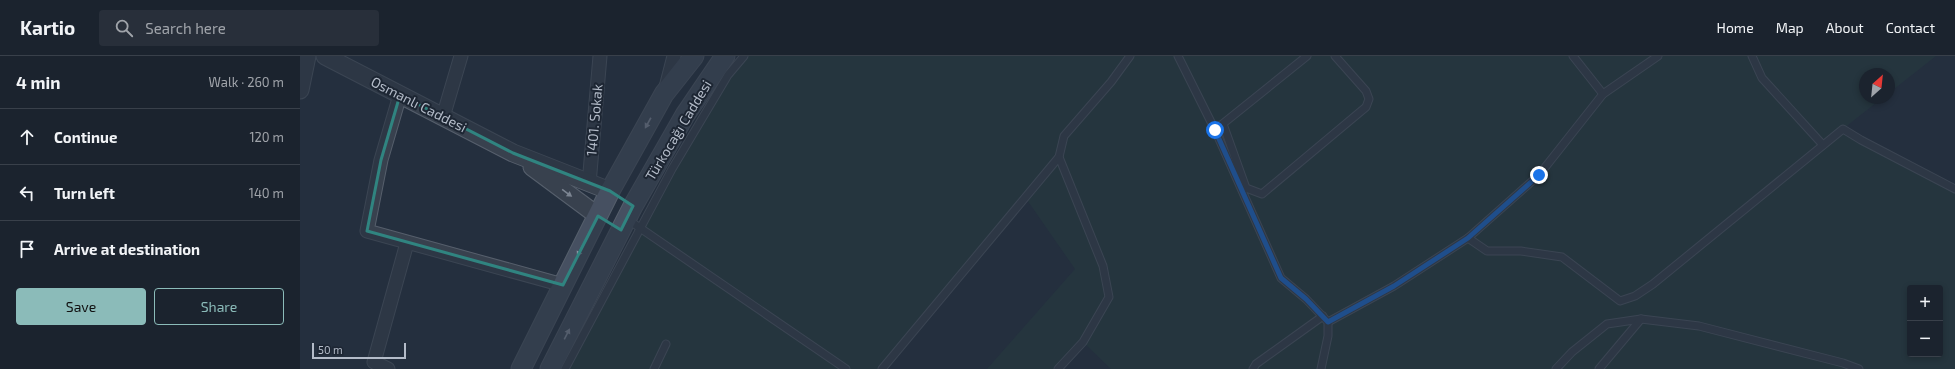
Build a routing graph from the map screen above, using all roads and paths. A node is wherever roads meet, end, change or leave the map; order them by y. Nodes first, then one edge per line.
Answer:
1 (307, 56) edge
2 (325, 56) edge
3 (461, 56) edge
4 (600, 56) edge
5 (674, 56) edge
6 (694, 56) edge
7 (724, 56) edge
8 (744, 56) edge
9 (1130, 56) edge
10 (1178, 56) edge
11 (1307, 56) edge
12 (1335, 56) edge
13 (1573, 56) edge
14 (1658, 56) edge
15 (1752, 56) edge
16 (300, 90) edge
17 (664, 94) junction
18 (1603, 94) junction
19 (400, 95) junction
20 (443, 117) junction
21 (1223, 124) junction
22 (1215, 130) junction
23 (1823, 145) junction
24 (513, 153) junction
25 (1059, 157) junction
26 (589, 184) junction
27 (1955, 189) edge
28 (610, 191) junction
29 (598, 216) junction
30 (630, 221) junction
31 (1468, 238) junction
32 (407, 243) junction
33 (563, 285) junction
34 (1323, 316) junction
35 (1642, 319) junction
36 (1328, 322) junction
37 (666, 344) dead end
38 (388, 369) edge
39 (521, 369) edge
40 (550, 369) edge
41 (565, 369) edge
42 (654, 369) edge
43 (846, 369) edge
44 (882, 369) edge
45 (1058, 369) edge
46 (1253, 369) edge
47 (1321, 369) edge
48 (1556, 369) edge
49 (1599, 369) edge
50 (1859, 369) edge

1 - 16 street
2 - 19 street, Osmanlı Caddesi
3 - 20 street
4 - 26 street, 1401. Sokak
5 - 17 street
6 - 17 main road, Türkocağı Caddesi
7 - 30 main road, Türkocağı Caddesi
8 - 30 lane
9 - 25 lane
10 - 22 lane
11 - 21 lane
12 - 21 lane
13 - 18 lane
14 - 18 lane
15 - 23 lane
17 -> 28 main road, Türkocağı Caddesi
18 - 31 lane
19 - 20 street, Osmanlı Caddesi
19 - 32 street
20 - 24 street, Osmanlı Caddesi
21 - 22 lane
22 - 34 lane
23 - 27 lane
23 - 31 lane
24 - 26 street, Osmanlı Caddesi
24 -> 29 street, Osmanlı Caddesi
25 - 44 lane
25 - 45 lane
26 - 28 street, Osmanlı Caddesi
28 - 29 main road, Türkocağı Caddesi
28 - 30 main road
29 - 30 main road
29 -> 33 main road
40 -> 30 main road, Türkocağı Caddesi
30 - 41 lane
30 - 43 lane
31 - 36 lane
32 - 33 street
32 - 38 street
33 - 39 main road
34 - 36 lane
34 - 46 lane
35 - 48 lane
35 - 49 lane
35 - 50 lane
36 - 47 lane
37 - 42 lane

